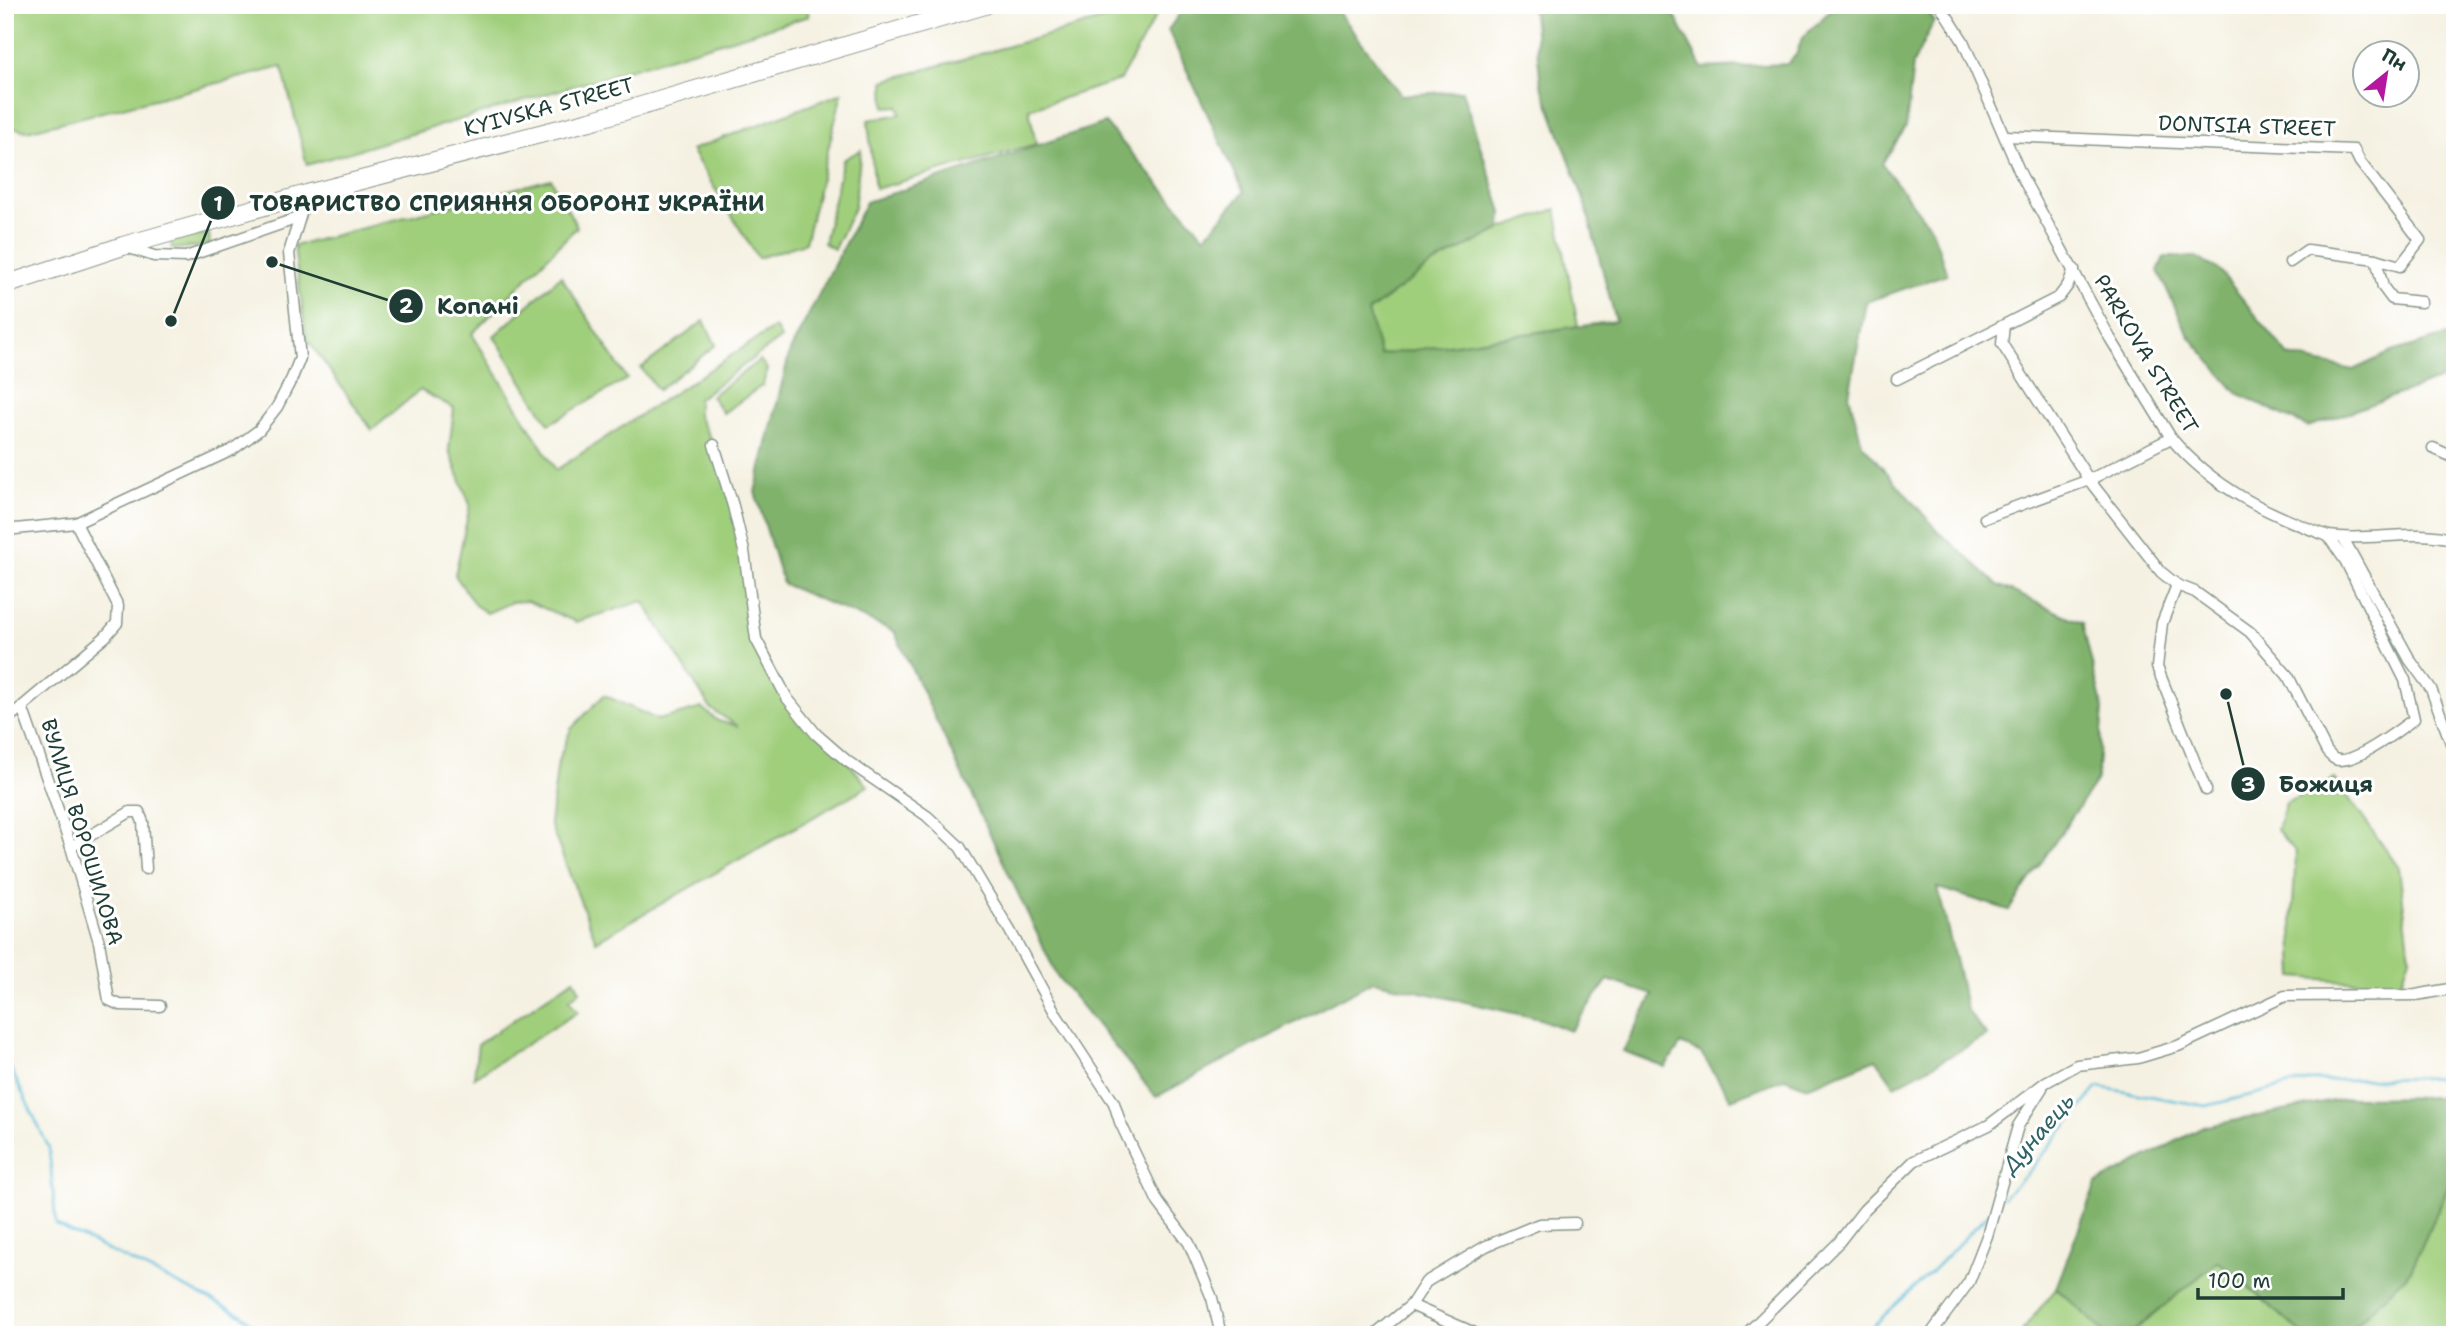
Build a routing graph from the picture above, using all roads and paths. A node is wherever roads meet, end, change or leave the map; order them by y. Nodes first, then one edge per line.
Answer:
1 (985, 5) edge
2 (1940, 5) edge
3 (2006, 136) junction
4 (307, 194) junction
5 (298, 218) junction
6 (123, 246) junction
7 (2376, 259) junction
8 (2290, 262) dead end
9 (2074, 269) junction
10 (5, 285) edge
11 (2421, 302) dead end
12 (2004, 326) junction
13 (1897, 380) dead end
14 (2171, 438) junction
15 (714, 445) dead end
16 (2433, 448) dead end
17 (2455, 458) edge
18 (2089, 480) junction
19 (1985, 518) dead end
20 (76, 523) junction
21 (5, 530) edge
22 (2328, 536) junction
23 (2343, 538) junction
24 (2455, 540) edge
25 (2177, 585) junction
26 (2410, 660) junction
27 (2405, 680) junction
28 (22, 707) junction
29 (5, 721) edge
30 (2455, 754) edge
31 (2206, 790) dead end
32 (71, 847) junction
33 (146, 869) dead end
34 (2455, 988) edge
35 (160, 1006) dead end
36 (2046, 1083) junction
37 (1575, 1223) dead end
38 (1411, 1305) junction
39 (1221, 1335) edge
40 (1375, 1335) edge
41 (1479, 1335) edge
42 (1745, 1335) edge
43 (1930, 1335) edge

1 - 4 main road, KYIVSKA STREET
2 - 3 street, PARKOVA STREET
3 - 7 street, DONTSIA STREET
3 - 9 street, PARKOVA STREET
4 - 5 street
4 - 6 main road, KYIVSKA STREET
5 - 6 street
5 - 20 street
6 - 10 main road, KYIVSKA STREET
7 - 8 street, DONTSIA STREET
7 - 11 street
9 - 12 street
9 - 14 street, PARKOVA STREET
12 - 13 street
12 - 18 street
14 - 18 street
14 - 22 street, PARKOVA STREET
15 - 39 street
16 - 17 street
18 - 19 street
18 - 25 street
20 - 21 street
20 - 28 street
22 - 23 street, PARKOVA STREET
22 - 27 street
23 - 24 street, PARKOVA STREET
23 - 26 street
25 - 27 street
25 - 31 street
26 - 27 street
26 - 30 street
28 - 29 street
28 - 32 street, ВУЛИЦЯ ВОРОШИЛОВА
32 - 33 street
32 - 35 street, ВУЛИЦЯ ВОРОШИЛОВА
34 - 36 street
36 - 42 street
36 - 43 street
37 - 38 street
38 - 40 street
38 - 41 street

